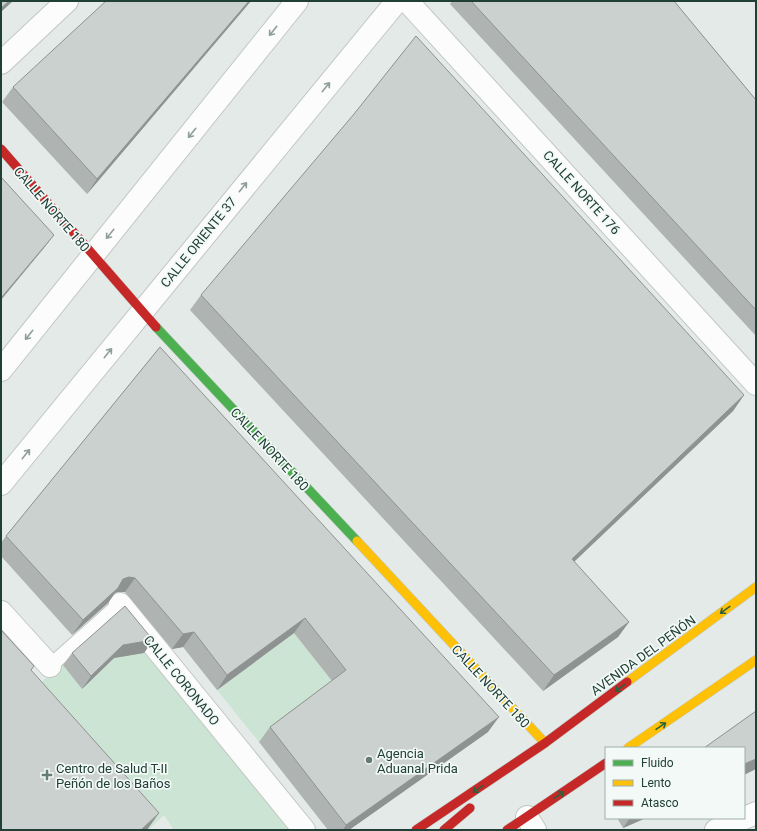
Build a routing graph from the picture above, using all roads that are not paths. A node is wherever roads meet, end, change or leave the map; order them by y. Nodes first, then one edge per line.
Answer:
1 (67, 1) edge
2 (298, 1) edge
3 (397, 1) edge
4 (407, 1) edge
5 (1, 63) edge
6 (1, 150) edge
7 (93, 257) junction
8 (142, 311) junction
9 (1, 370) edge
10 (756, 384) edge
11 (1, 484) edge
12 (756, 587) edge
13 (120, 604) joint
14 (1, 612) edge
15 (756, 660) edge
16 (50, 666) joint
17 (545, 743) junction
18 (629, 747) edge
19 (605, 764) edge
20 (756, 813) edge
21 (745, 818) edge
22 (742, 819) edge
23 (525, 826) edge
24 (304, 830) edge
25 (416, 830) edge
26 (444, 830) edge
27 (506, 830) edge
28 (716, 830) edge

1 - 5 street
2 -> 7 street
8 -> 3 street, CALLE ORIENTE 37
4 - 10 street, CALLE NORTE 176
6 - 7 street, CALLE NORTE 180
7 - 8 street, CALLE NORTE 180
7 -> 9 street
11 -> 8 street, CALLE ORIENTE 37
8 - 17 street, CALLE NORTE 180
12 -> 17 street, AVENIDA DEL PEÑÓN
13 - 16 lane, CALLE CORONADO
13 - 24 street, CALLE CORONADO
14 - 16 street, CALLE CORONADO
18 -> 15 street
17 -> 25 street, AVENIDA DEL PEÑÓN
17 - 26 street, AVENIDA DEL PEÑÓN
23 -> 19 street
20 - 21 street
22 - 28 street
23 - 27 street

